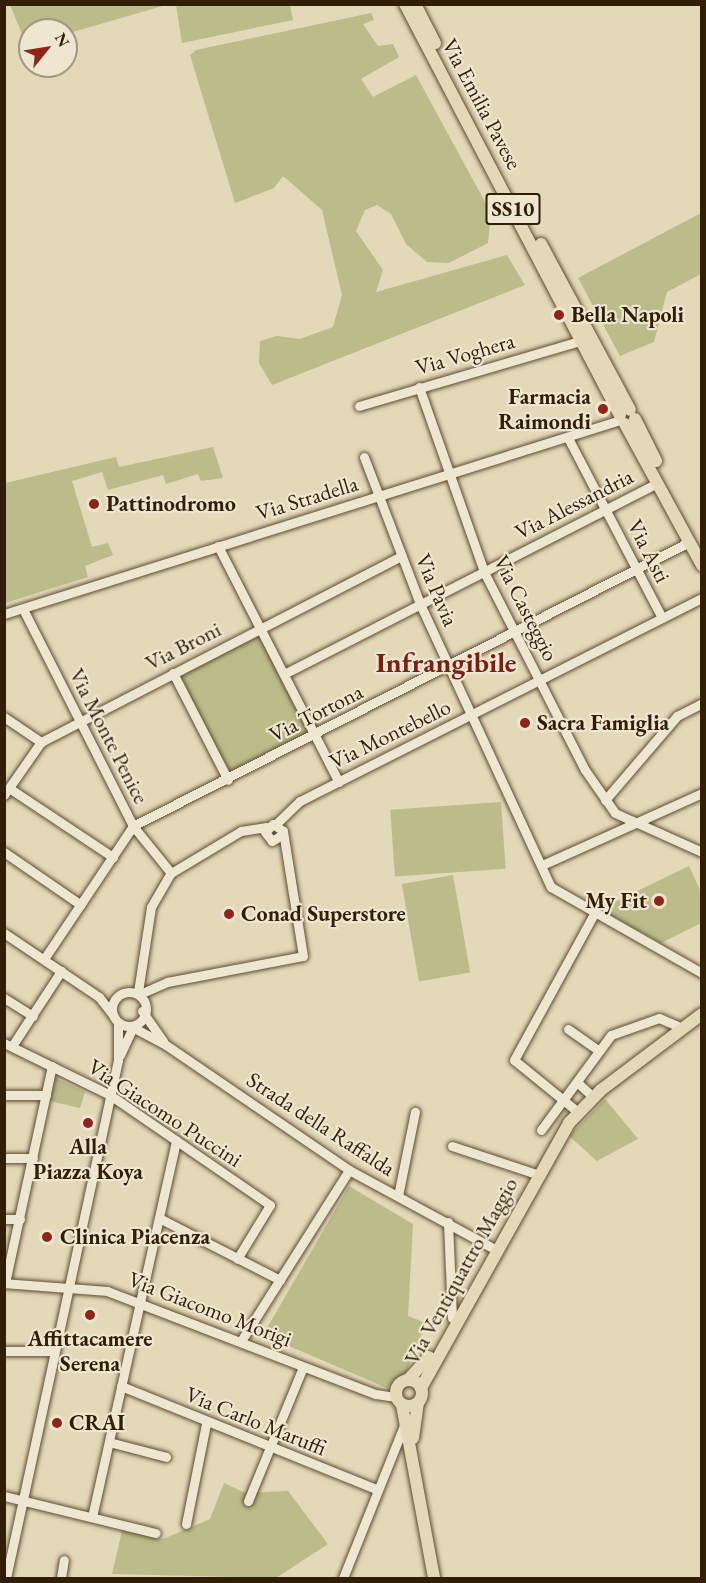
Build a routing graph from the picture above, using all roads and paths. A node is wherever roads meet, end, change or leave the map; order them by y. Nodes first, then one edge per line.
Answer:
1 (405, 4) edge
2 (415, 4) edge
3 (583, 340) junction
4 (419, 387) junction
5 (359, 406) dead end
6 (626, 418) junction
7 (568, 438) junction
8 (364, 457) dead end
9 (450, 474) junction
10 (658, 483) junction
11 (379, 496) junction
12 (605, 509) junction
13 (689, 542) junction
14 (218, 546) junction
15 (702, 547) edge
16 (402, 556) junction
17 (702, 565) edge
18 (636, 571) junction
19 (484, 572) junction
20 (702, 598) edge
21 (420, 604) junction
22 (23, 609) junction
23 (4, 614) edge
24 (662, 618) junction
25 (260, 628) junction
26 (516, 632) junction
27 (449, 667) junction
28 (173, 673) junction
29 (284, 674) junction
30 (541, 681) junction
31 (702, 703) edge
32 (472, 715) junction
33 (4, 717) edge
34 (80, 721) junction
35 (315, 735) junction
36 (41, 742) junction
37 (228, 780) junction
38 (339, 782) junction
39 (7, 792) edge
40 (702, 793) edge
41 (605, 800) junction
42 (292, 810) junction
43 (635, 825) junction
44 (133, 826) junction
45 (271, 832) junction
46 (283, 833) junction
47 (4, 852) edge
48 (702, 852) edge
49 (286, 853) junction
50 (113, 856) junction
51 (542, 866) junction
52 (171, 873) junction
53 (81, 905) junction
54 (594, 914) junction
55 (4, 933) edge
56 (44, 959) junction
57 (139, 960) junction
58 (61, 971) junction
59 (702, 973) edge
60 (154, 988) junction
61 (121, 993) junction
62 (139, 993) junction
63 (99, 997) junction
64 (4, 998) edge
65 (142, 1008) junction
66 (702, 1014) edge
67 (33, 1016) junction
68 (116, 1020) junction
69 (682, 1028) junction
70 (133, 1029) junction
71 (568, 1029) dead end
72 (8, 1045) edge
73 (166, 1045) junction
74 (597, 1048) junction
75 (118, 1060) junction
76 (52, 1066) junction
77 (578, 1083) junction
78 (4, 1095) edge
79 (46, 1095) junction
80 (110, 1095) junction
81 (593, 1097) junction
82 (572, 1108) junction
83 (415, 1112) dead end
84 (541, 1130) dead end
85 (176, 1140) junction
86 (452, 1146) dead end
87 (4, 1158) edge
88 (33, 1158) junction
89 (349, 1170) junction
90 (536, 1173) junction
91 (398, 1196) junction
92 (159, 1218) junction
93 (4, 1219) edge
94 (20, 1219) junction
95 (448, 1222) junction
96 (491, 1247) junction
97 (237, 1260) junction
98 (280, 1280) junction
99 (5, 1283) edge
100 (69, 1285) junction
101 (141, 1301) junction
102 (457, 1317) junction
103 (241, 1341) junction
104 (4, 1351) edge
105 (54, 1351) junction
106 (303, 1367) junction
107 (408, 1380) junction
108 (121, 1386) junction
109 (421, 1388) junction
110 (399, 1401) junction
111 (418, 1403) junction
112 (405, 1423) junction
113 (206, 1424) junction
114 (109, 1442) junction
115 (266, 1447) junction
116 (166, 1457) dead end
117 (412, 1460) junction
118 (378, 1490) junction
119 (4, 1496) edge
120 (24, 1500) junction
121 (248, 1501) dead end
122 (92, 1516) junction
123 (186, 1524) dead end
124 (156, 1533) dead end
125 (64, 1560) dead end
126 (6, 1578) edge
127 (61, 1578) edge
128 (343, 1578) edge
129 (434, 1578) edge

1 - 3 main road, Via Emilia Pavese / SS10
2 - 6 main road, Via Emilia Pavese / SS10
3 - 4 street, Via Voghera
3 - 6 main road, Via Emilia Pavese / SS10
4 - 5 street, Via Voghera
4 - 9 street, Via Casteggio
6 - 7 street, Via Stradella
6 - 10 main road, Via Emilia Pavese / SS10
6 - 15 main road, Via Emilia Pavese / SS10
7 - 9 street, Via Stradella
7 - 12 street, Via Asti
8 - 11 street, Via Pavia
9 - 11 street, Via Stradella
9 - 19 street, Via Casteggio
10 - 12 street, Via Alessandria
10 - 13 main road, Via Emilia Pavese / SS10
11 - 14 street, Via Stradella
11 - 16 street, Via Pavia
12 - 18 street, Via Asti
12 - 19 street, Via Alessandria
13 - 17 main road, Via Emilia Pavese / SS10
13 - 18 street, Via Tortona
14 - 22 street, Via Stradella
14 - 25 street
16 - 21 street, Via Pavia
16 - 25 street, Via Broni
18 - 24 street, Via Asti
18 - 26 street, Via Tortona
19 - 21 street, Via Alessandria
19 - 26 street, Via Casteggio
20 - 24 street, Via Montebello
21 - 27 street, Via Pavia
21 - 29 street, Via Alessandria
22 - 23 street, Via Stradella
22 - 34 street, Via Monte Penice
24 - 30 street, Via Montebello
25 - 28 street, Via Broni
25 - 29 street
26 - 27 street, Via Tortona
26 - 30 street, Via Casteggio
27 - 32 street, Via Pavia
27 - 35 street, Via Tortona
28 - 34 street, Via Broni
28 - 37 street
29 - 35 street
30 - 32 street, Via Montebello
30 - 41 street, Via Casteggio
31 - 41 street
32 - 38 street, Via Montebello
32 - 51 street, Via Pavia
33 - 36 street
34 - 36 street, Via Broni
34 - 44 street, Via Monte Penice
35 - 37 street, Via Tortona
35 - 38 street
36 - 39 street, Via Broni
37 - 44 street, Via Tortona
38 - 42 street, Via Montebello
39 - 50 street
40 - 43 street
41 - 43 street, Via Casteggio
42 - 45 street, Via Montebello
42 - 46 street
43 - 48 street, Via Casteggio
43 - 51 street
44 - 50 street
44 - 52 street, Via Monte Penice
45 - 46 street
45 - 49 street
45 - 52 street
46 - 49 street
47 - 53 street
49 - 60 street
50 - 53 street
51 - 54 street, Via Pavia
52 - 57 street
53 - 56 street
54 - 59 street, Via Pavia
54 - 82 street
55 - 56 street, Strada della Raffalda
56 - 58 street, Strada della Raffalda
57 - 61 street
57 - 62 street
58 - 63 street, Strada della Raffalda
58 - 67 street
60 - 62 street
60 - 65 street
61 - 62 street
61 - 63 street
61 - 68 street
62 - 65 street, Strada della Raffalda
63 - 68 street, Strada della Raffalda
64 - 67 street
65 - 70 street
65 - 73 street, Strada della Raffalda
66 - 69 main road, Via Ventiquattro Maggio
67 - 72 street
68 - 70 street, Strada della Raffalda
68 - 75 street
69 - 74 street, Via Ventiquattro Maggio
69 - 81 main road, Via Ventiquattro Maggio
70 - 73 street, Strada della Raffalda
70 - 75 street
71 - 74 street
72 - 76 street, Via Giacomo Puccini
73 - 89 street, Strada della Raffalda
74 - 77 street, Via Ventiquattro Maggio
75 - 80 street
76 - 79 street
76 - 80 street, Via Giacomo Puccini
77 - 81 street
77 - 82 street, Via Ventiquattro Maggio
78 - 79 street
79 - 88 street
80 - 85 street, Via Giacomo Puccini
80 - 100 street
81 - 82 main road, Via Ventiquattro Maggio
82 - 84 street, Via Ventiquattro Maggio
82 - 90 main road, Via Ventiquattro Maggio
83 - 91 street
85 - 92 street
85 - 97 street, Via Giacomo Puccini
86 - 90 street, Via Ventiquattro Maggio
87 - 88 street
88 - 94 street
89 - 91 street, Strada della Raffalda
89 - 98 street
90 - 96 main road, Via Ventiquattro Maggio
90 - 102 main road, Via Ventiquattro Maggio
91 - 95 street, Strada della Raffalda
92 - 97 street
92 - 101 street
93 - 94 street
94 - 99 street
95 - 96 street, Strada della Raffalda
95 - 102 street, Via Ventiquattro Maggio
96 - 102 main road, Via Ventiquattro Maggio
97 - 98 street
98 - 103 street
99 - 100 street, Via Giacomo Morigi
100 - 101 street, Via Giacomo Morigi
100 - 105 street
101 - 103 street, Via Giacomo Morigi
101 - 108 street
102 - 107 main road, Via Ventiquattro Maggio
102 - 109 main road, Via Ventiquattro Maggio
103 - 106 street, Via Giacomo Morigi
104 - 105 street
105 - 120 street
106 - 110 street, Via Giacomo Morigi
106 - 115 street
107 - 109 main road, Via Ventiquattro Maggio
107 - 110 main road, Via Ventiquattro Maggio
108 - 113 street, Via Carlo Maruffi
108 - 114 street
109 - 111 main road, Via Ventiquattro Maggio
110 - 111 main road, Via Ventiquattro Maggio
110 - 112 main road, Via Ventiquattro Maggio
111 - 117 main road, Via Ventiquattro Maggio
112 - 117 main road, Via Ventiquattro Maggio
112 - 118 street
113 - 115 street, Via Carlo Maruffi
113 - 123 street
114 - 116 street
114 - 122 street
115 - 118 street, Via Carlo Maruffi
115 - 121 street
117 - 129 main road, Via Ventiquattro Maggio
118 - 128 street
119 - 120 street
120 - 122 street
120 - 126 street
122 - 124 street
125 - 127 street

